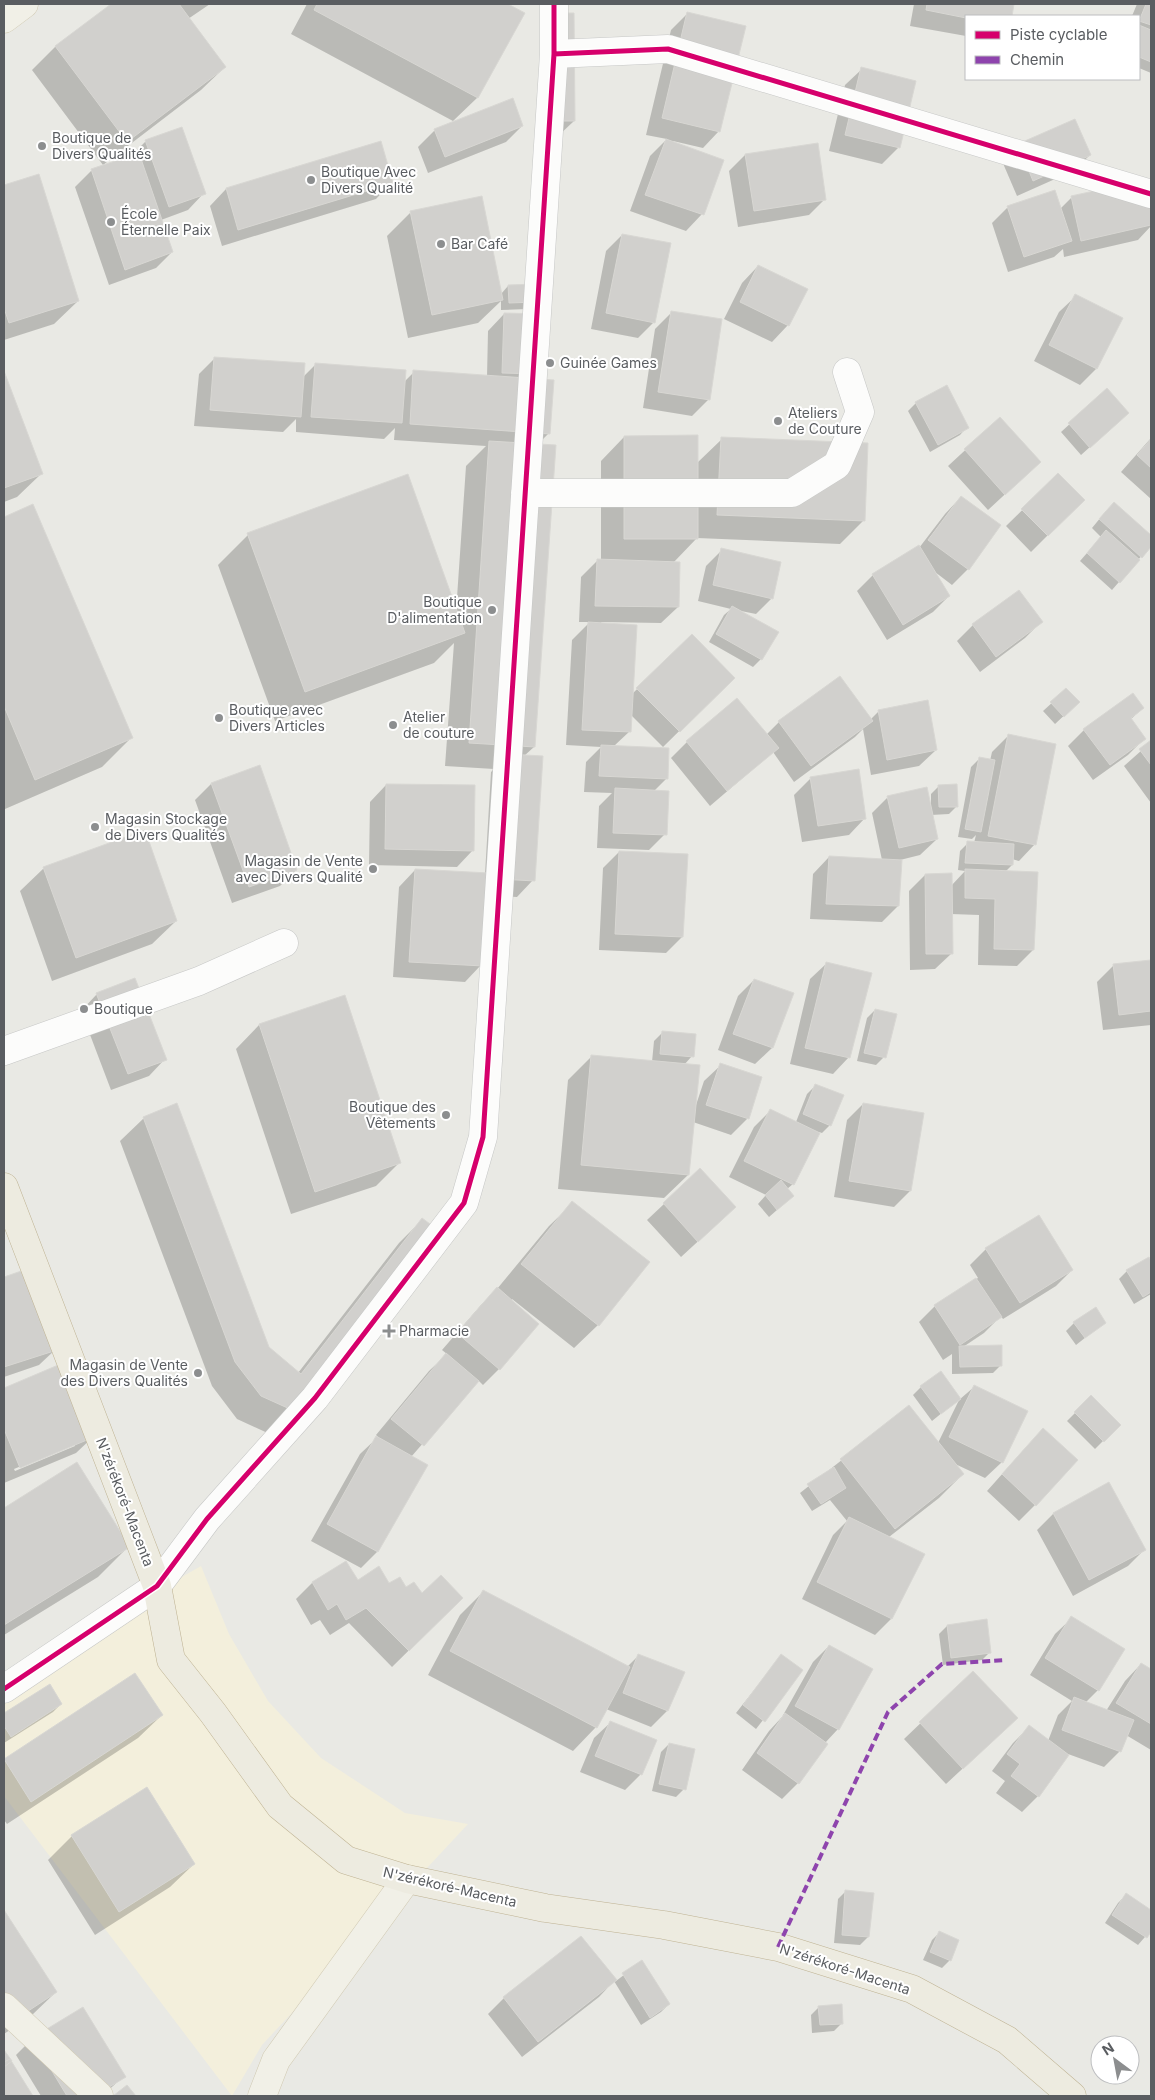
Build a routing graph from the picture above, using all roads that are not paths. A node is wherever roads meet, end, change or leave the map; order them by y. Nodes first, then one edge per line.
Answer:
1 (24, 4) edge
2 (554, 4) edge
3 (4, 19) edge
4 (554, 54) junction
5 (1151, 194) edge
6 (848, 372) dead end
7 (525, 493) junction
8 (284, 943) dead end
9 (4, 1051) edge
10 (4, 1187) edge
11 (158, 1586) junction
12 (4, 1689) edge
13 (406, 1879) junction
14 (4, 2007) edge
15 (100, 2096) edge
16 (262, 2096) edge
17 (1072, 2096) edge

1 - 3 main road
2 - 4 street
4 - 5 street
4 - 7 street
6 - 7 street
7 - 11 street
8 - 9 street
10 - 11 highway, N'zérékoré-Macenta
11 - 12 street
11 - 13 highway, N'zérékoré-Macenta
13 - 16 main road
13 - 17 highway, N'zérékoré-Macenta
14 - 15 main road

